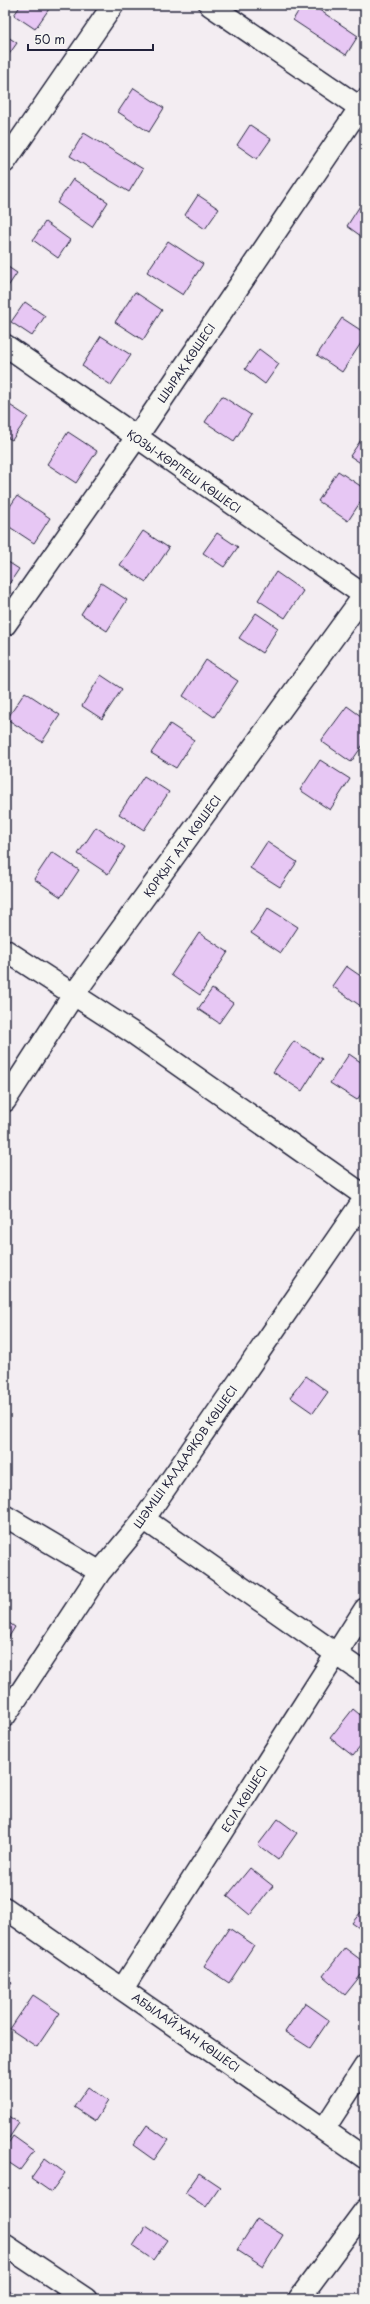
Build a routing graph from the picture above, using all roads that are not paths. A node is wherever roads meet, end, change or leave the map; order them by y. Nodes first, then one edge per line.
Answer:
1 (112, 5) edge
2 (210, 5) edge
3 (363, 106) edge
4 (5, 162) edge
5 (5, 345) edge
6 (136, 438) junction
7 (365, 595) edge
8 (5, 625) edge
9 (5, 950) edge
10 (74, 994) junction
11 (5, 1101) edge
12 (365, 1197) edge
13 (5, 1516) edge
14 (144, 1519) junction
15 (100, 1572) junction
16 (365, 1609) edge
17 (336, 1655) junction
18 (365, 1674) edge
19 (5, 1716) edge
20 (5, 1908) edge
21 (123, 1988) junction
22 (365, 2066) edge
23 (324, 2129) junction
24 (365, 2158) edge
25 (365, 2210) edge
26 (5, 2245) edge
27 (86, 2299) edge
28 (298, 2299) edge

1 - 4 street
2 - 3 street
3 - 6 street, ШЫРАҚ КӨШЕСІ
5 - 6 street, ҚОЗЫ-КӨРПЕШ КӨШЕСІ
6 - 7 street, ҚОЗЫ-КӨРПЕШ КӨШЕСІ
6 - 8 street, ШЫРАҚ КӨШЕСІ
7 - 10 street, ҚОРҚЫТ АТА КӨШЕСІ
9 - 10 street
10 - 11 street, ҚОРҚЫТ АТА КӨШЕСІ
10 - 12 street
12 - 14 street, ШӘМШІ ҚАЛДАЯҚОВ КӨШЕСІ
13 - 15 street
14 - 15 street, ШӘМШІ ҚАЛДАЯҚОВ КӨШЕСІ
14 - 17 street
15 - 19 street, ШӘМШІ ҚАЛДАЯҚОВ КӨШЕСІ
16 - 17 street, ЕСІЛ КӨШЕСІ
17 - 18 street
17 - 21 street, ЕСІЛ КӨШЕСІ
20 - 21 street, АБЫЛАЙ ХАН КӨШЕСІ
21 - 23 street, АБЫЛАЙ ХАН КӨШЕСІ
22 - 23 street
23 - 24 street, АБЫЛАЙ ХАН КӨШЕСІ
25 - 28 street
26 - 27 street

